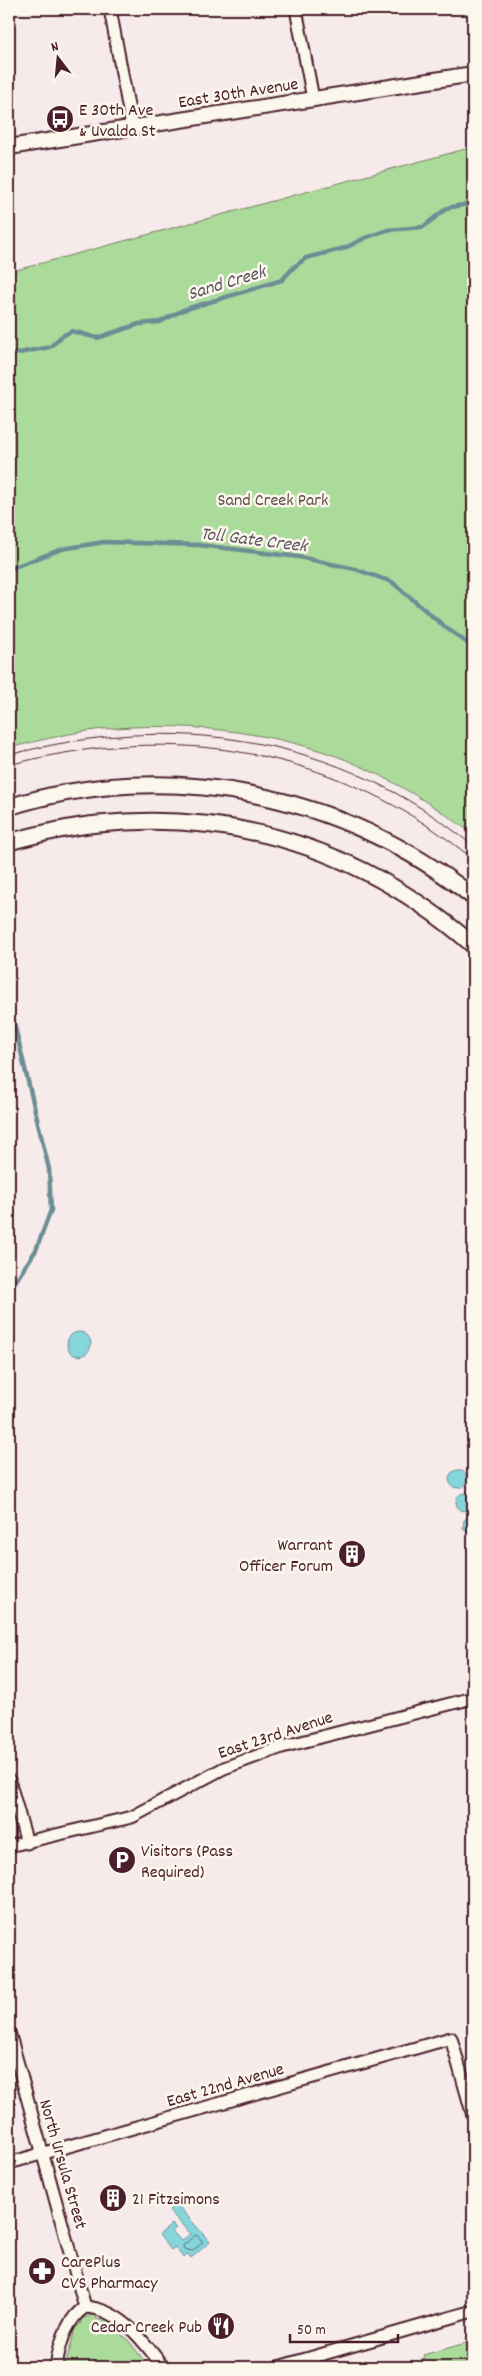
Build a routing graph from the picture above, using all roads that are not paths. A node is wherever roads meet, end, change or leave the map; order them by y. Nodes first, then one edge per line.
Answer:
1 (110, 9) edge
2 (296, 9) edge
3 (473, 74) edge
4 (313, 99) junction
5 (132, 127) junction
6 (9, 147) edge
7 (9, 808) edge
8 (9, 842) edge
9 (473, 897) edge
10 (473, 945) edge
11 (473, 1698) edge
12 (9, 1780) edge
13 (27, 1843) junction
14 (9, 1846) edge
15 (9, 2032) edge
16 (473, 2116) edge
17 (44, 2154) junction
18 (9, 2164) edge
19 (85, 2306) junction
20 (473, 2311) edge
21 (56, 2367) edge
22 (162, 2367) edge
23 (278, 2367) edge

1 - 5 street
2 - 4 street
3 - 4 street, East 30th Avenue
4 - 5 street, East 30th Avenue
5 - 6 street, East 30th Avenue
7 - 9 main road
8 - 10 main road
11 - 13 street, East 23rd Avenue
12 - 13 street
13 - 14 street, East 23rd Avenue
15 - 17 street, North Ursula Street
16 - 17 street, East 22nd Avenue
17 - 18 street, East 22nd Avenue
17 - 19 street, North Ursula Street
19 - 21 street
19 - 22 street
20 - 23 street

